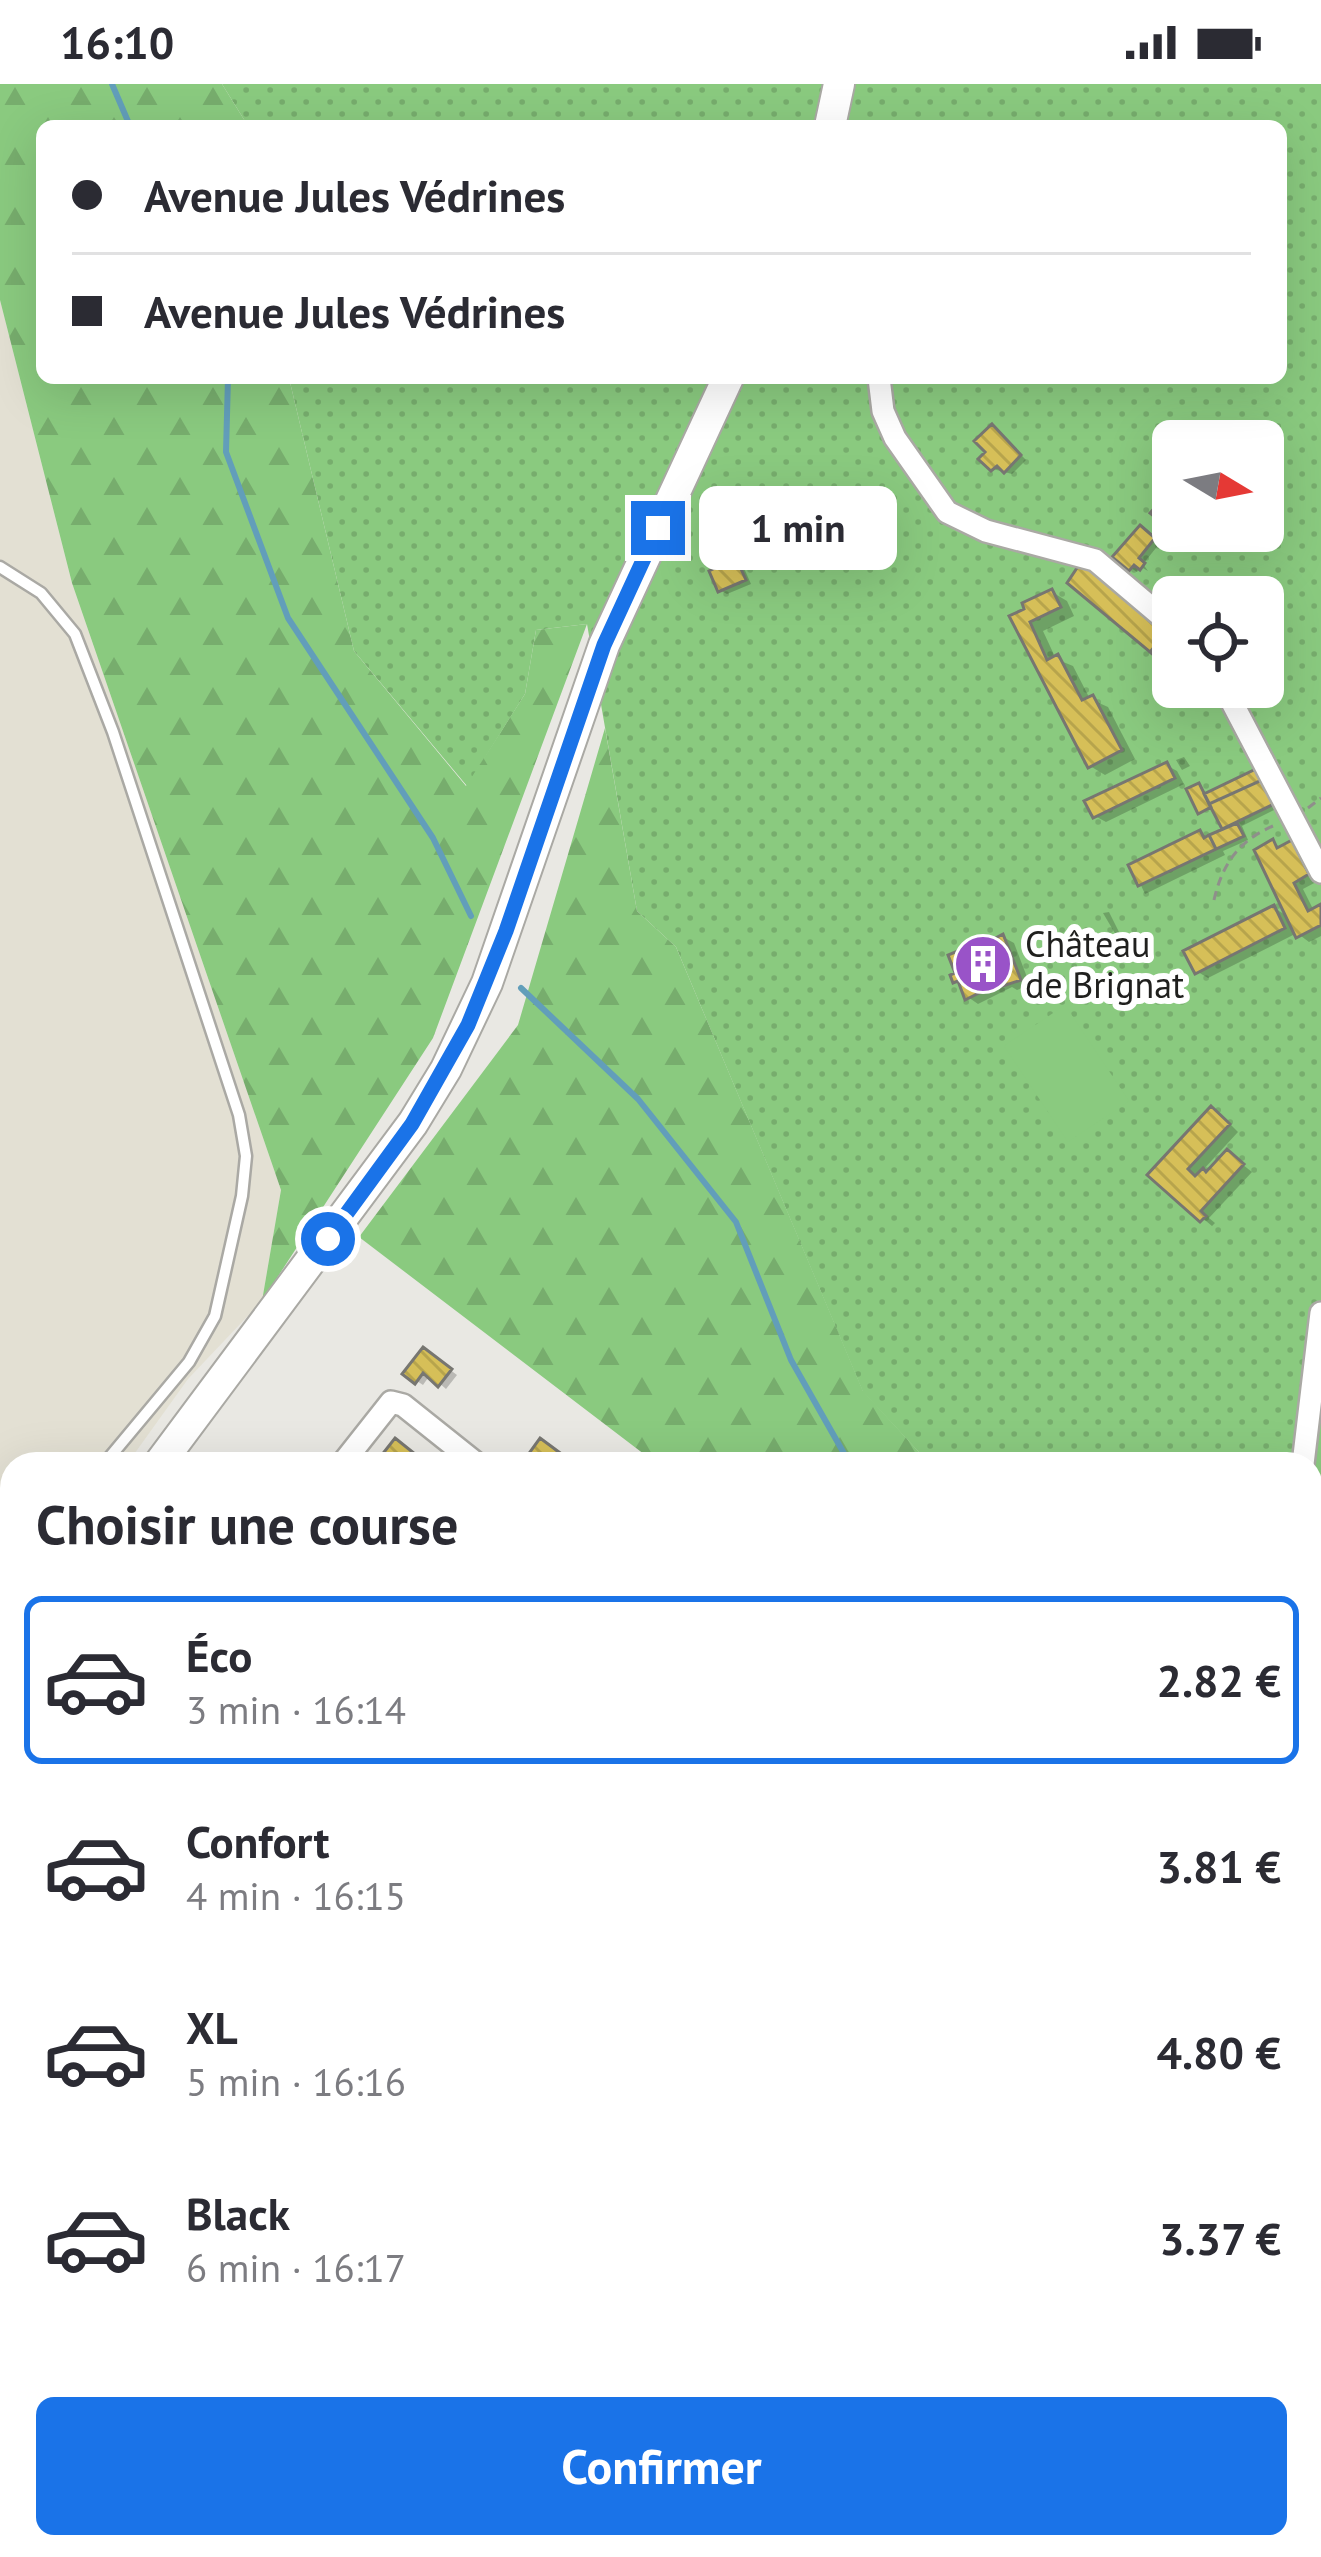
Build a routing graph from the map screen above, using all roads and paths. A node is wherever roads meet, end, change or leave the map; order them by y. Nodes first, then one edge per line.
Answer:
1 (838, 84) edge
2 (831, 120) edge
3 (725, 384) edge
4 (880, 384) edge
5 (0, 567) edge
6 (1152, 609) edge
7 (1235, 708) edge
8 (1321, 798) edge
9 (1292, 817) junction
10 (1321, 872) edge
11 (1214, 901) dead end
12 (1321, 1313) edge
13 (114, 1452) edge
14 (168, 1452) edge
15 (351, 1452) edge
16 (462, 1452) edge
17 (1304, 1452) edge

1 - 2 main road
3 - 14 main road
4 - 6 street
5 - 13 lane
7 - 9 street
8 - 9 path
9 - 10 street
9 - 11 path
12 - 17 street
15 - 16 street

